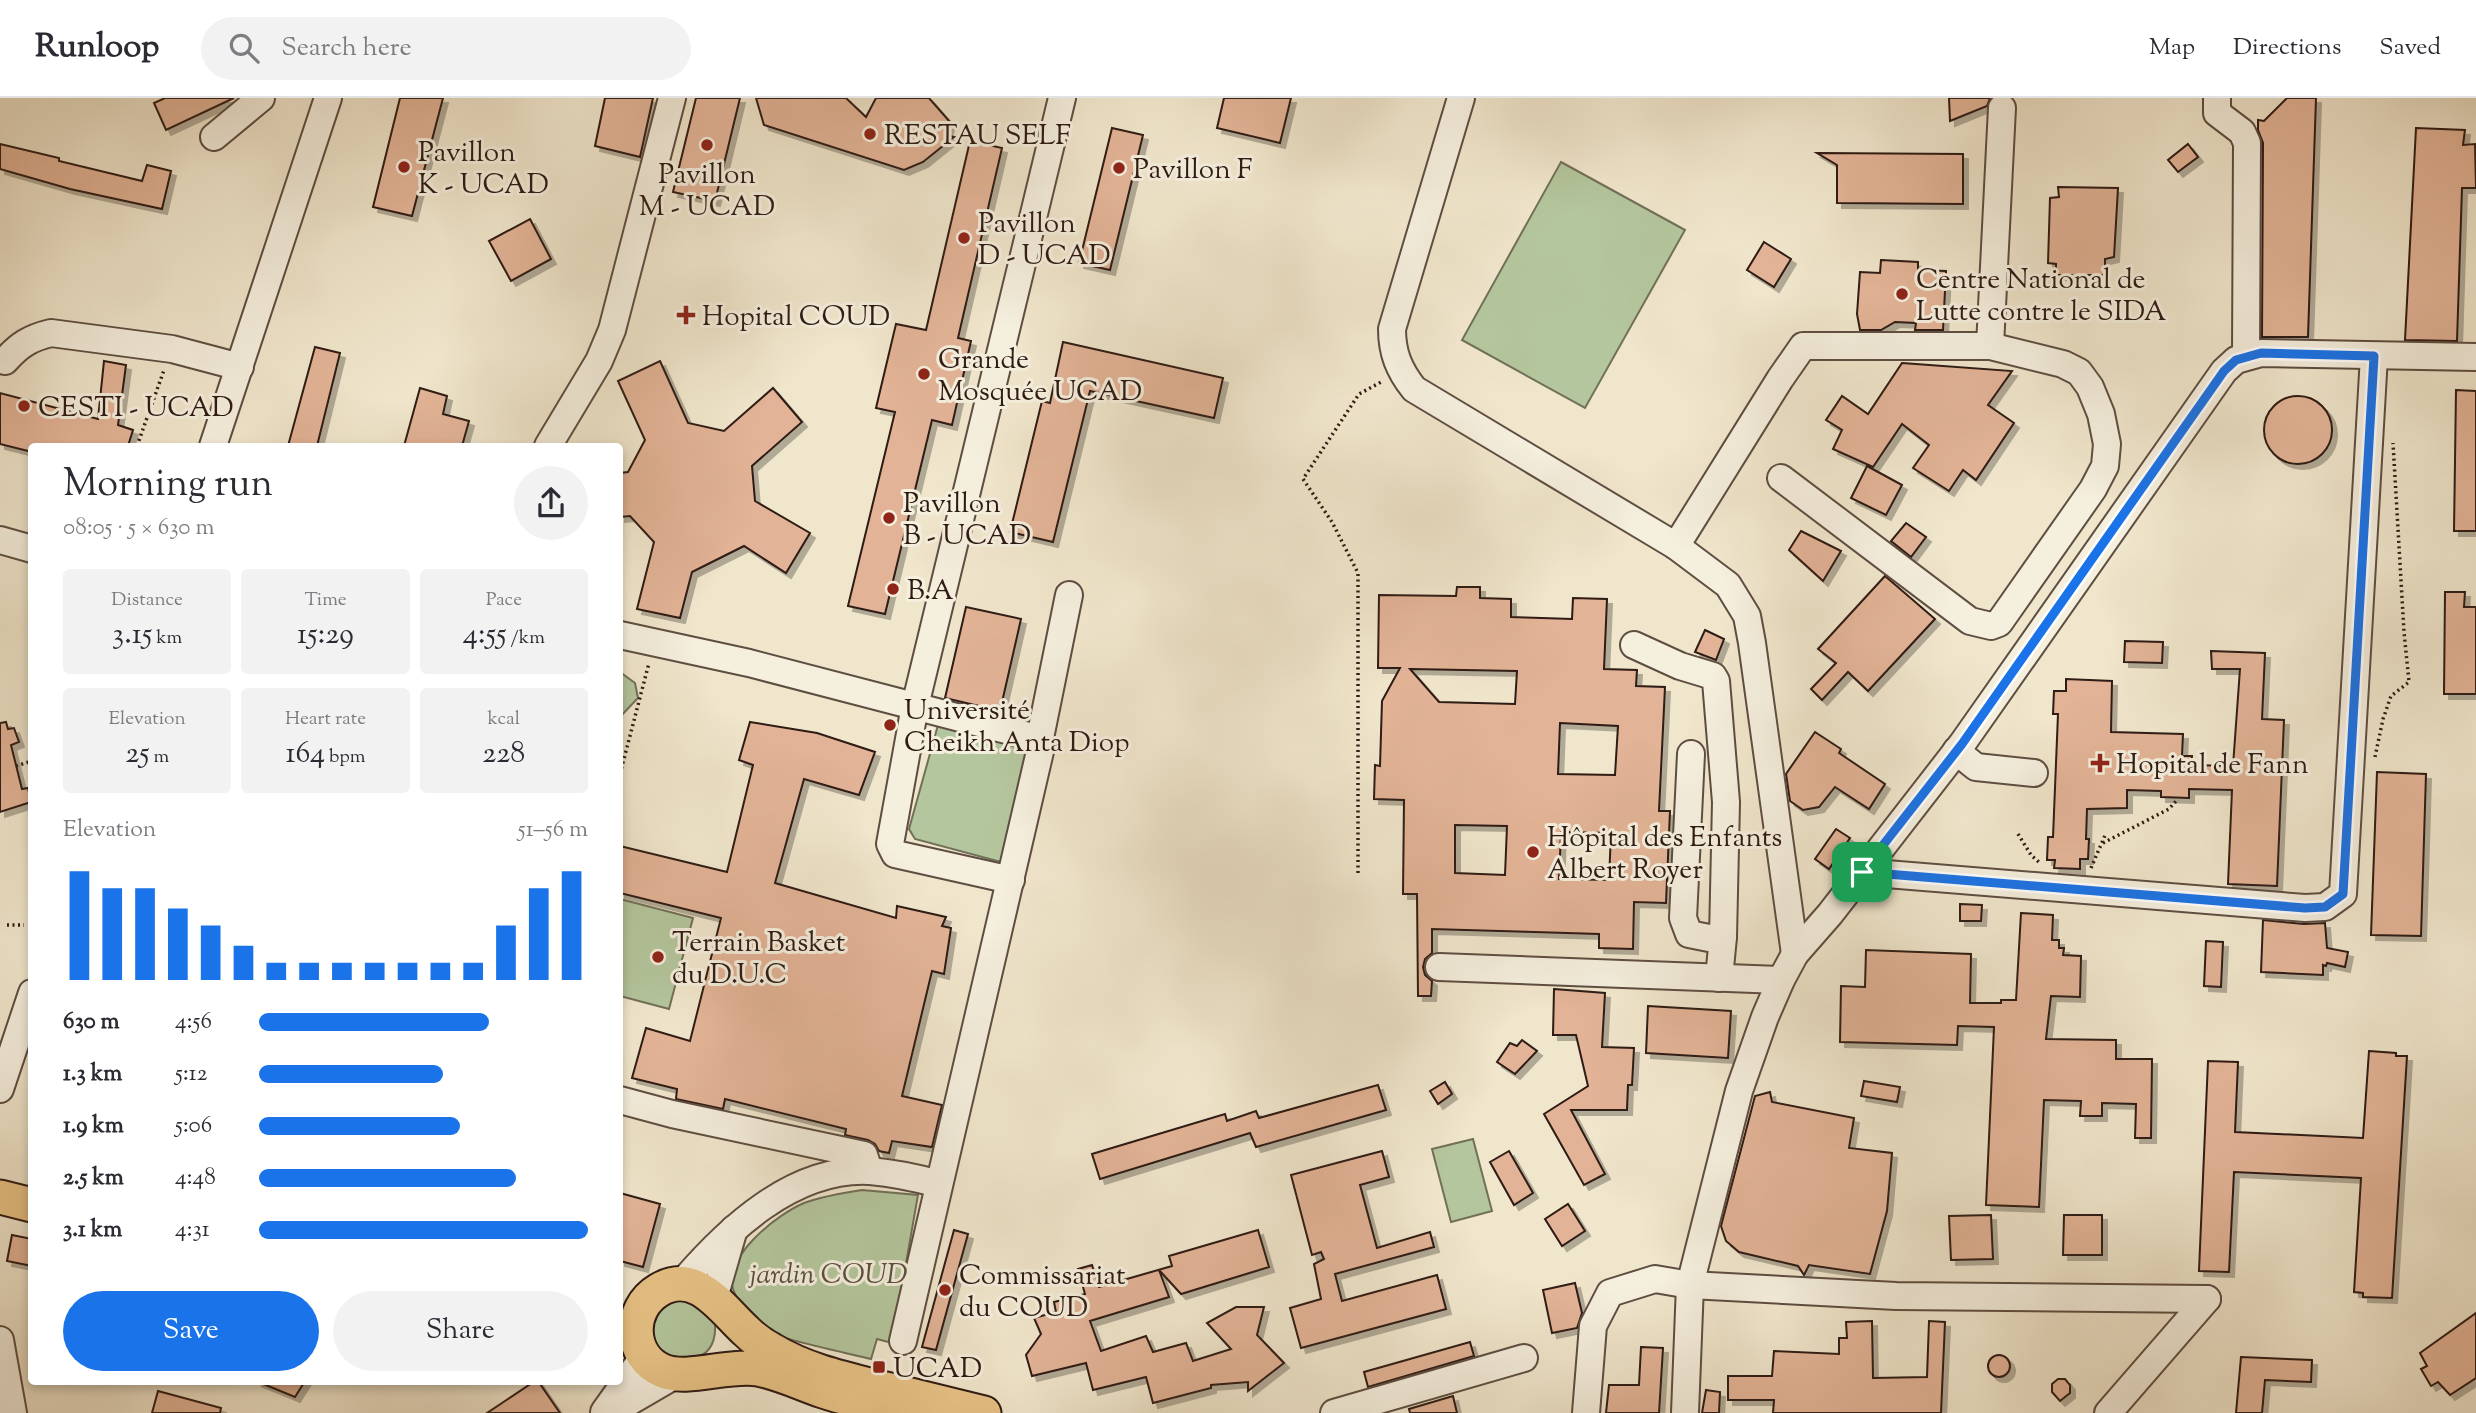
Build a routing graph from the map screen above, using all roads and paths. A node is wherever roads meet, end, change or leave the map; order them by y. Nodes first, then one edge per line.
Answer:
1 (261, 98) edge
2 (328, 98) edge
3 (672, 98) edge
4 (1062, 98) edge
5 (1461, 98) edge
6 (2217, 98) edge
7 (2002, 108) dead end
8 (214, 137) dead end
9 (1990, 346) junction
10 (172, 349) junction
11 (2246, 356) junction
12 (2374, 356) junction
13 (2476, 357) edge
14 (5, 361) dead end
15 (240, 367) junction
16 (1401, 371) junction
17 (2393, 438) dead end
18 (139, 443) edge
19 (214, 443) edge
20 (550, 443) edge
21 (1781, 478) dead end
22 (0, 540) edge
23 (1676, 546) junction
24 (28, 548) edge
25 (1069, 595) dead end
26 (623, 636) edge
27 (654, 644) junction
28 (1634, 645) dead end
29 (915, 706) junction
30 (1039, 743) junction
31 (1956, 751) junction
32 (1691, 754) dead end
33 (2375, 757) dead end
34 (28, 762) edge
35 (623, 763) edge
36 (16, 766) dead end
37 (2034, 773) dead end
38 (2176, 802) dead end
39 (2106, 833) dead end
40 (2018, 834) dead end
41 (2101, 844) junction
42 (2047, 870) dead end
43 (1862, 872) junction
44 (2089, 872) dead end
45 (1358, 873) dead end
46 (1011, 880) junction
47 (7, 925) dead end
48 (24, 925) dead end
49 (1723, 937) junction
50 (1795, 954) junction
51 (1439, 967) dead end
52 (1719, 978) junction
53 (1781, 980) junction
54 (28, 1005) edge
55 (0, 1089) edge
56 (623, 1101) edge
57 (869, 1171) junction
58 (0, 1176) edge
59 (28, 1183) edge
60 (939, 1184) junction
61 (0, 1197) edge
62 (28, 1204) edge
63 (734, 1229) junction
64 (1690, 1285) junction
65 (669, 1287) junction
66 (623, 1294) edge
67 (716, 1301) junction
68 (0, 1340) edge
69 (903, 1341) dead end
70 (635, 1347) edge
71 (1524, 1358) dead end
72 (623, 1372) edge
73 (686, 1373) junction
74 (617, 1385) edge
75 (1348, 1411) edge
76 (13, 1413) edge
77 (603, 1413) edge
78 (610, 1413) edge
79 (905, 1413) edge
80 (984, 1413) edge
81 (1586, 1413) edge
82 (1685, 1413) edge
83 (2108, 1413) edge

1 - 8 street
2 - 15 street
3 - 20 street
4 - 29 street
5 - 16 street
6 - 11 street
7 - 9 street
9 - 21 street
9 - 23 street
10 - 14 street
10 - 15 street
10 - 18 path
11 - 12 street
11 - 31 street
12 - 13 street
12 - 43 street
15 - 19 street
16 - 23 street
16 - 45 path
17 - 33 path
22 - 24 street
23 - 50 street
25 - 30 street
26 - 27 street
27 - 29 street
27 - 35 path
28 - 49 street
29 - 30 street
29 - 46 street
30 - 46 street
31 - 37 street
31 - 43 street
32 - 49 street
34 - 36 path
38 - 41 path
39 - 41 path
40 - 42 path
41 - 44 path
43 - 50 street
46 - 60 street
47 - 48 path
49 - 52 street
50 - 53 street
51 - 52 street
52 - 53 street
53 - 64 street
54 - 55 street
56 - 57 street
57 - 60 street
57 - 63 street
58 - 59 main road
60 - 69 street
61 - 62 main road
63 - 65 street
63 - 67 street
64 - 81 street
64 - 82 street
64 - 83 street
65 - 66 main road
65 - 67 main road
65 - 70 main road
67 - 73 main road
67 - 80 main road
68 - 76 street
70 - 72 street
70 - 73 main road
71 - 75 street
73 - 78 street
73 - 79 main road
74 - 77 street

